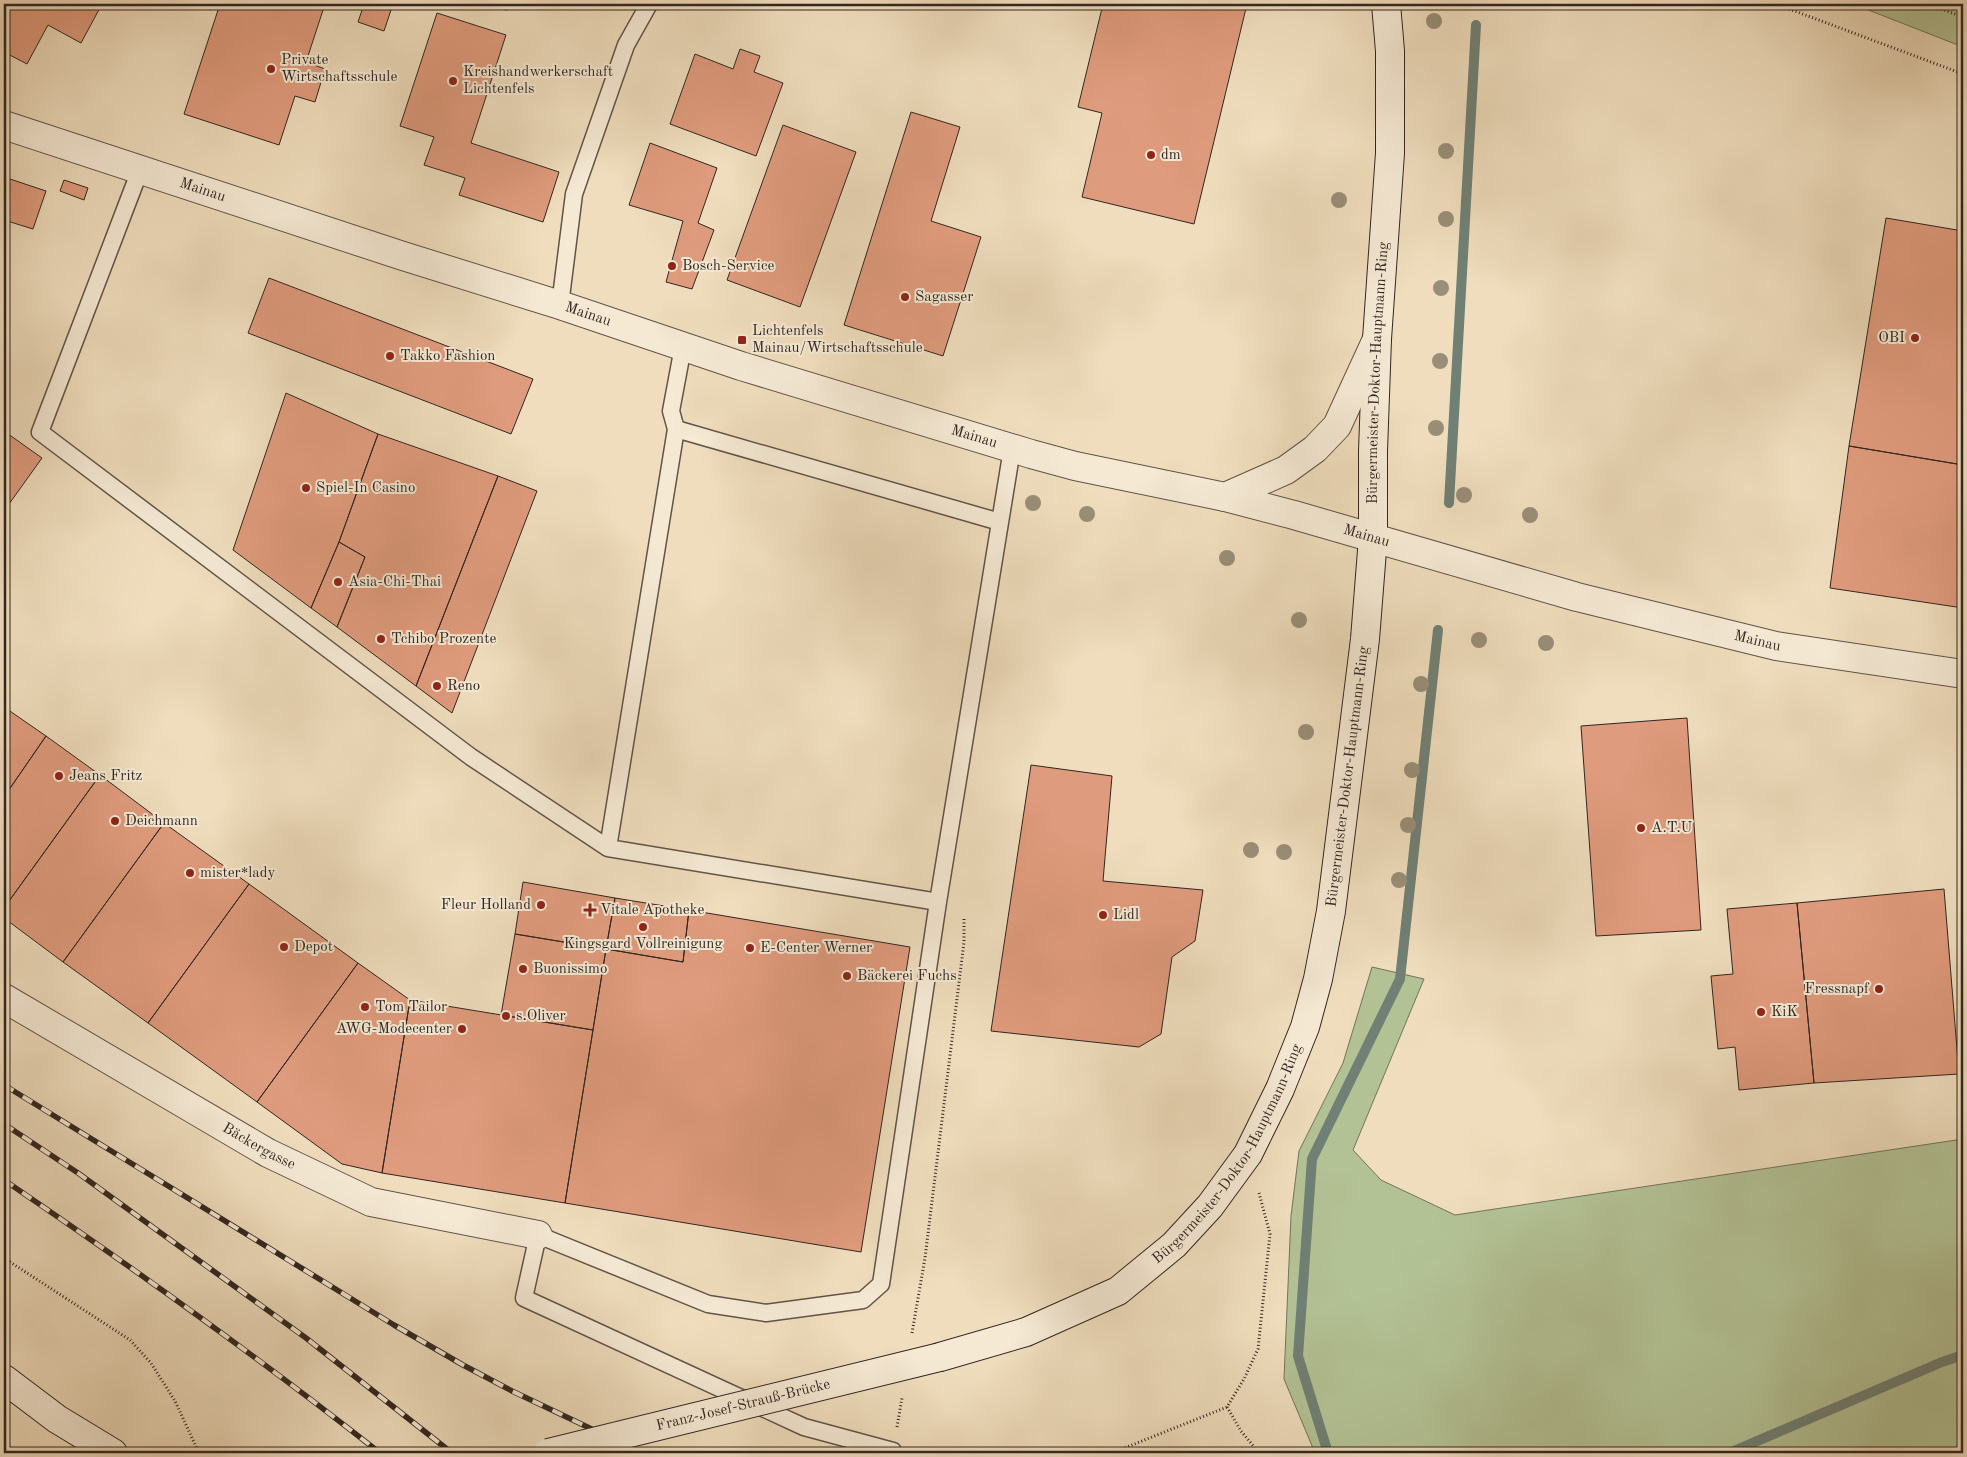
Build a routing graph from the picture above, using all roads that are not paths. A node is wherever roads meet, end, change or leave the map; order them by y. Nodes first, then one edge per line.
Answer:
1 (648, 4) edge
2 (1386, 4) edge
3 (4, 125) edge
4 (140, 170) junction
5 (560, 305) junction
6 (1377, 339) junction
7 (683, 347) junction
8 (676, 429) junction
9 (1012, 449) junction
10 (1225, 497) junction
11 (1000, 522) junction
12 (1373, 538) junction
13 (1963, 674) edge
14 (608, 848) junction
15 (938, 902) junction
16 (4, 998) edge
17 (538, 1235) junction
18 (940, 1357) joint
19 (4, 1378) edge
20 (893, 1451) road end
21 (113, 1453) edge
22 (548, 1453) edge

1 - 5 lane
2 - 6 street, Bürgermeister-Doktor-Hauptmann-Ring
3 - 4 street, Mainau
4 - 5 street, Mainau
4 - 14 lane
5 - 7 street, Mainau
6 - 10 street
6 - 12 street, Bürgermeister-Doktor-Hauptmann-Ring
7 - 8 lane
7 - 9 street, Mainau
8 - 11 lane
8 - 14 lane
9 - 10 street, Mainau
9 - 11 lane
10 - 12 street, Mainau
11 - 15 lane
12 - 13 street, Mainau
12 - 18 street, Bürgermeister-Doktor-Hauptmann-Ring
14 - 15 lane
15 - 17 lane
16 - 17 street, Bäckergasse
17 - 20 lane
18 - 22 street, Franz-Josef-Strauß-Brücke, bridge
19 - 21 street

